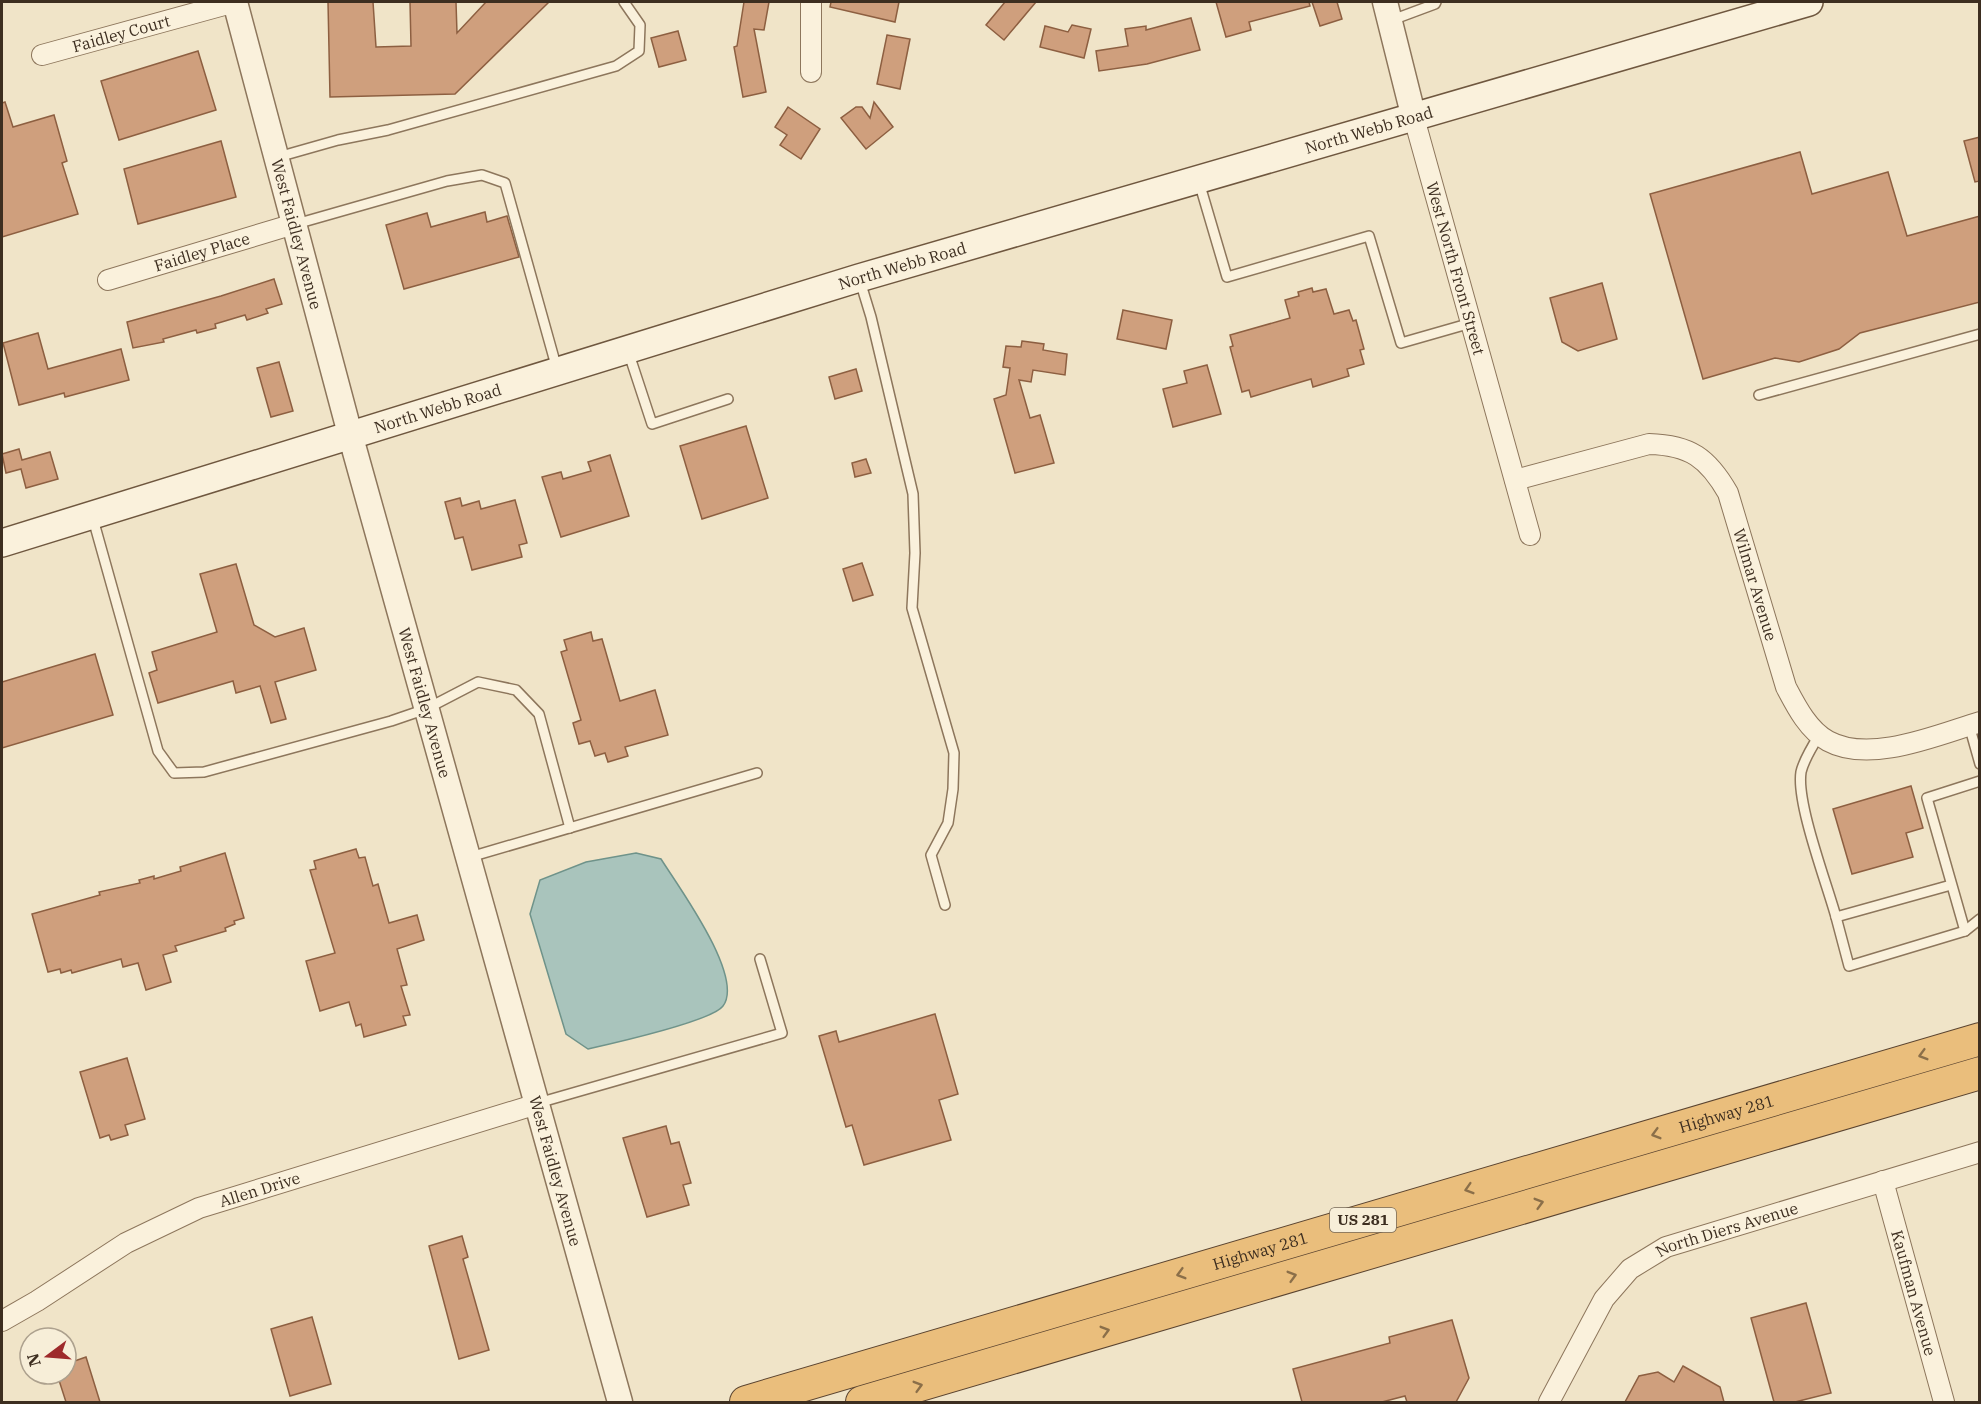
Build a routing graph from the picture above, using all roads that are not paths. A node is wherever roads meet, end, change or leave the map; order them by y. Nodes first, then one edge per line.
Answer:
1 (235, 2) edge
2 (624, 2) edge
3 (811, 2) edge
4 (1436, 2) edge
5 (1809, 2) edge
6 (1387, 11) edge
7 (42, 55) dead end
8 (811, 72) dead end
9 (1414, 118) junction
10 (276, 158) junction
11 (1198, 180) junction
12 (294, 224) junction
13 (859, 278) junction
14 (108, 280) dead end
15 (1471, 323) junction
16 (1980, 334) edge
17 (627, 349) junction
18 (557, 370) junction
19 (1759, 395) dead end
20 (729, 399) dead end
21 (350, 434) junction
22 (1515, 480) junction
23 (93, 516) junction
24 (1530, 535) dead end
25 (2, 543) edge
26 (426, 708) junction
27 (1974, 724) edge
28 (1820, 734) junction
29 (1980, 764) edge
30 (757, 773) dead end
31 (1980, 781) edge
32 (570, 828) junction
33 (468, 857) junction
34 (1951, 885) junction
35 (945, 904) dead end
36 (1836, 917) junction
37 (1980, 919) edge
38 (1965, 931) junction
39 (760, 959) dead end
40 (1980, 1039) edge
41 (1980, 1073) edge
42 (537, 1104) junction
43 (1980, 1152) edge
44 (1884, 1181) junction
45 (2, 1321) edge
46 (620, 1402) edge
47 (746, 1402) edge
48 (862, 1402) edge
49 (1549, 1402) edge
50 (1944, 1402) edge

1 - 7 street, Faidley Court
1 - 10 street, West Faidley Avenue
2 - 10 lane
3 - 8 street
4 - 6 lane
5 - 9 main road, North Webb Road
6 - 9 street, West North Front Street
9 - 11 main road, North Webb Road
9 - 15 street, West North Front Street
10 - 12 street, West Faidley Avenue
11 - 13 main road, North Webb Road
11 - 15 lane
12 - 14 street, Faidley Place
12 - 18 lane
12 - 21 street, West Faidley Avenue
13 - 17 main road, North Webb Road
13 - 35 lane
15 - 22 street, West North Front Street
16 - 19 lane
17 - 18 main road, North Webb Road
17 - 20 lane
18 - 21 main road, North Webb Road
21 - 23 main road, North Webb Road
21 - 26 street, West Faidley Avenue
22 - 24 street, West North Front Street
22 - 28 street, Wilmar Avenue
23 - 25 main road, North Webb Road
23 - 26 lane
26 - 32 lane
26 - 33 street, West Faidley Avenue
27 - 28 street, Wilmar Avenue
27 - 29 lane
28 - 36 lane
30 - 32 lane
31 - 34 lane
32 - 33 lane
33 - 42 street, West Faidley Avenue
34 - 36 lane
34 - 38 lane
36 - 38 lane
37 - 38 lane
39 - 42 lane
40 -> 47 highway, Highway 281 / US 281
48 -> 41 highway, Highway 281 / US 281
42 - 45 street, Allen Drive
42 - 46 street, West Faidley Avenue
43 - 44 street, North Diers Avenue
44 - 49 street, North Diers Avenue
44 - 50 street, Kaufman Avenue

